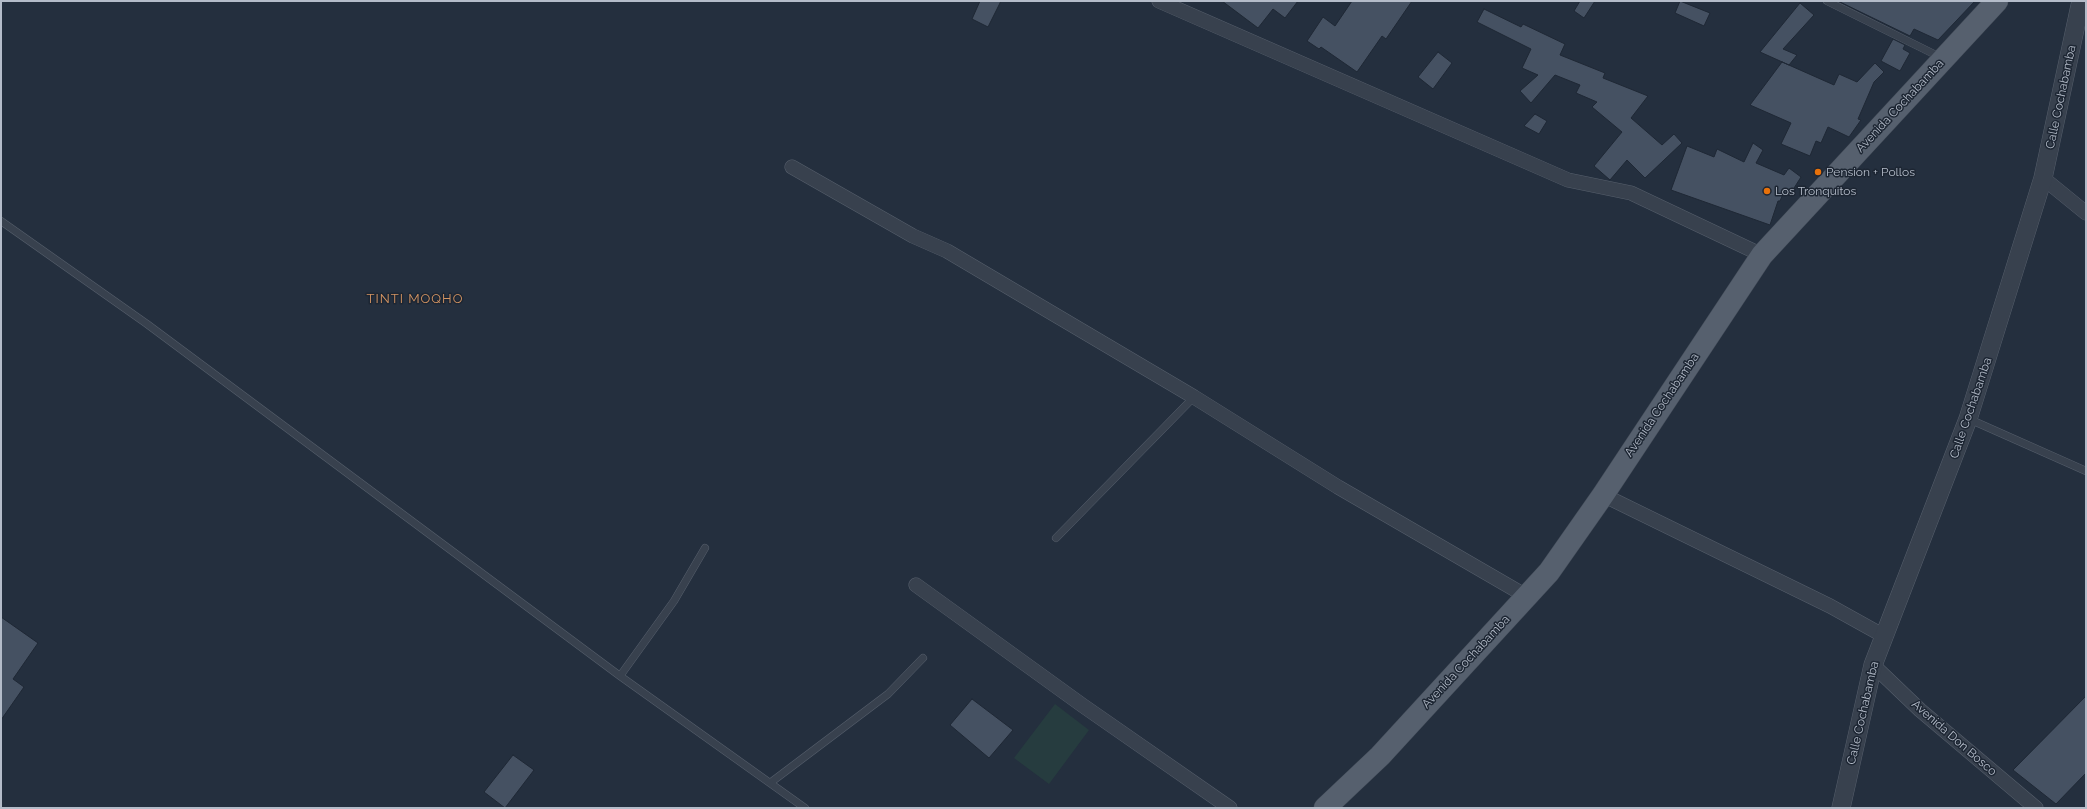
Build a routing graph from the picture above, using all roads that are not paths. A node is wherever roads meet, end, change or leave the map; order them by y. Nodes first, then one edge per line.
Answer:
1 (1159, 1) edge
2 (1827, 1) edge
3 (1997, 1) edge
4 (2082, 1) edge
5 (1944, 59) junction
6 (792, 167) dead end
7 (2043, 178) junction
8 (2086, 213) edge
9 (1, 221) edge
10 (1762, 255) junction
11 (1194, 397) junction
12 (1968, 419) junction
13 (2086, 471) edge
14 (1603, 495) junction
15 (1056, 538) dead end
16 (705, 548) dead end
17 (916, 585) dead end
18 (1526, 596) junction
19 (1884, 636) junction
20 (923, 658) dead end
21 (1873, 665) junction
22 (620, 676) junction
23 (770, 783) junction
24 (805, 808) edge
25 (1230, 808) edge
26 (1325, 808) edge
27 (1841, 808) edge
28 (2036, 808) edge

1 - 10 street
2 - 5 lane
3 - 5 main road, Avenida Cochabamba
4 - 7 street, Calle Cochabamba
5 - 10 main road, Avenida Cochabamba
6 - 11 street
7 - 8 street
7 - 12 street, Calle Cochabamba
9 - 22 lane
10 - 14 main road, Avenida Cochabamba
11 - 15 lane
11 - 18 street
12 - 13 lane
12 - 19 street, Calle Cochabamba
14 - 18 main road, Avenida Cochabamba
14 - 19 street
16 - 22 lane
17 - 25 street
18 - 26 main road, Avenida Cochabamba
19 - 21 street, Calle Cochabamba
20 - 23 lane
21 - 27 street, Calle Cochabamba
21 - 28 street, Avenida Don Bosco
22 - 23 lane
23 - 24 lane

